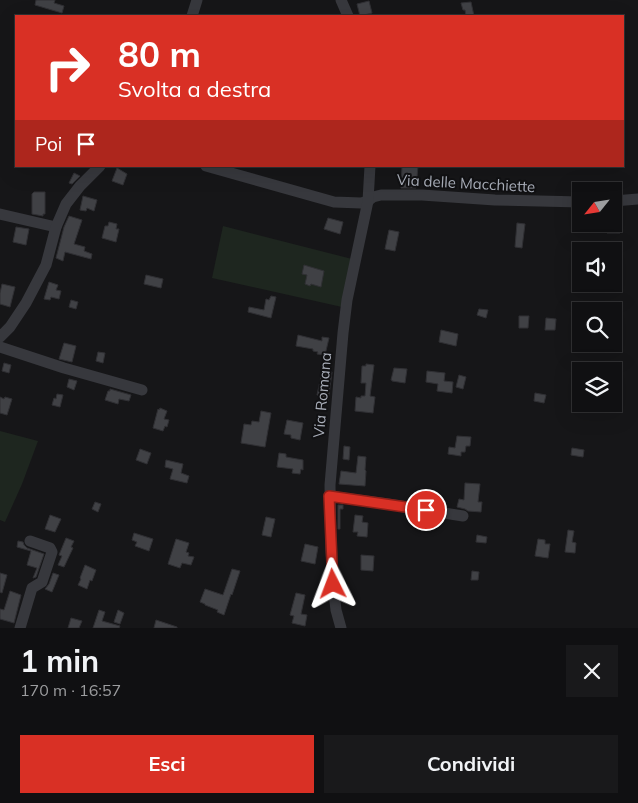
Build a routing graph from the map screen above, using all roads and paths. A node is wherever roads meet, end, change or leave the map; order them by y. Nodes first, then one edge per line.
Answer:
1 (197, 0) edge
2 (341, 0) edge
3 (192, 15) edge
4 (348, 15) edge
5 (99, 167) edge
6 (210, 167) edge
7 (370, 167) edge
8 (638, 199) edge
9 (622, 200) edge
10 (368, 201) junction
11 (572, 202) edge
12 (0, 214) edge
13 (56, 227) junction
14 (0, 337) edge
15 (0, 347) edge
16 (142, 390) dead end
17 (329, 496) junction
18 (464, 516) dead end
19 (30, 541) dead end
20 (20, 628) edge
21 (342, 628) edge

1 - 3 street
2 - 4 street
5 - 13 street
6 - 10 street, Via delle Macchiette
7 - 10 street, Via Romana
8 - 9 street
10 - 11 street, Via delle Macchiette
10 - 17 street, Via Romana
12 - 13 street
13 - 14 street
15 - 16 street
17 - 18 street
17 - 21 street, Via Romana
19 - 20 street

